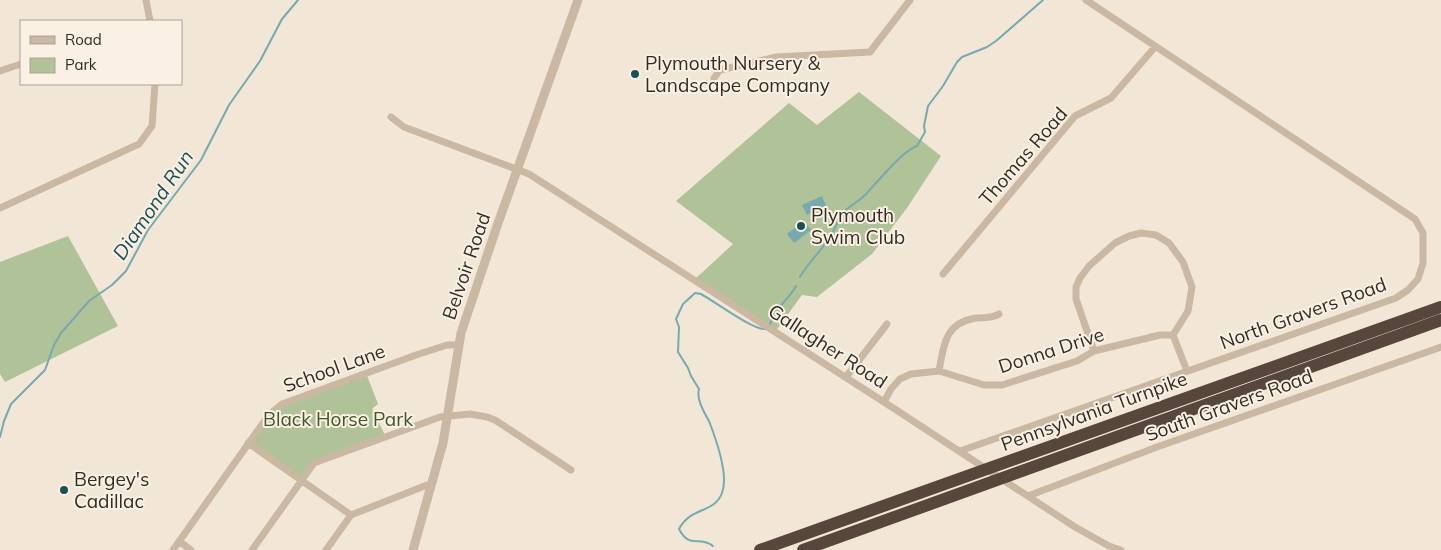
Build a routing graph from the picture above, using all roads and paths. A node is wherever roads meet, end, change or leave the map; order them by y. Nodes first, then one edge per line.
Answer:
1 (146, 0) edge
2 (578, 0) edge
3 (910, 0) edge
4 (1086, 0) edge
5 (150, 20) edge
6 (1155, 46) junction
7 (20, 64) edge
8 (0, 71) edge
9 (714, 78) dead end
10 (155, 85) edge
11 (392, 117) dead end
12 (516, 171) junction
13 (0, 208) edge
14 (943, 274) dead end
15 (1441, 307) edge
16 (999, 314) dead end
17 (1441, 320) edge
18 (887, 324) dead end
19 (1173, 335) junction
20 (458, 345) junction
21 (1441, 347) edge
22 (1094, 351) junction
23 (939, 371) junction
24 (1187, 371) junction
25 (846, 377) junction
26 (884, 402) junction
27 (448, 416) junction
28 (248, 443) junction
29 (960, 452) junction
30 (1008, 468) junction
31 (571, 470) dead end
32 (302, 480) junction
33 (432, 487) junction
34 (1028, 496) junction
35 (351, 515) junction
36 (179, 542) junction
37 (173, 550) edge
38 (191, 550) edge
39 (252, 550) edge
40 (326, 550) edge
41 (413, 550) edge
42 (760, 550) edge
43 (803, 550) edge
44 (1121, 550) edge

1 - 5 street
2 - 12 street, Belvoir Road
3 - 9 street
4 - 6 street, North Gravers Road
6 - 14 street, Thomas Road
6 - 24 street, North Gravers Road
7 - 8 street
10 - 13 street
11 - 12 street, Gallagher Road
12 - 20 street, Belvoir Road
12 - 25 street, Gallagher Road
15 - 30 highway, Pennsylvania Turnpike
16 - 23 street
17 - 30 highway, Pennsylvania Turnpike
18 - 25 street
19 - 22 street, Donna Drive
19 - 22 street
19 - 24 street
20 - 27 street, Belvoir Road
20 - 28 street, School Lane
21 - 34 street, South Gravers Road
22 - 23 street, Donna Drive
23 - 26 street, Donna Drive
24 - 29 street, North Gravers Road
25 - 26 street, Gallagher Road
26 - 29 street, Gallagher Road
27 - 31 street
27 - 32 street
27 - 33 street, Belvoir Road
28 - 32 street
28 - 36 street, School Lane
29 - 34 street, Gallagher Road
30 - 42 highway, Pennsylvania Turnpike
30 - 43 highway, Pennsylvania Turnpike
32 - 35 street
32 - 39 street
33 - 35 street
33 - 41 street, Belvoir Road
34 - 44 street, Gallagher Road
35 - 40 street
36 - 37 street, School Lane
36 - 38 street

